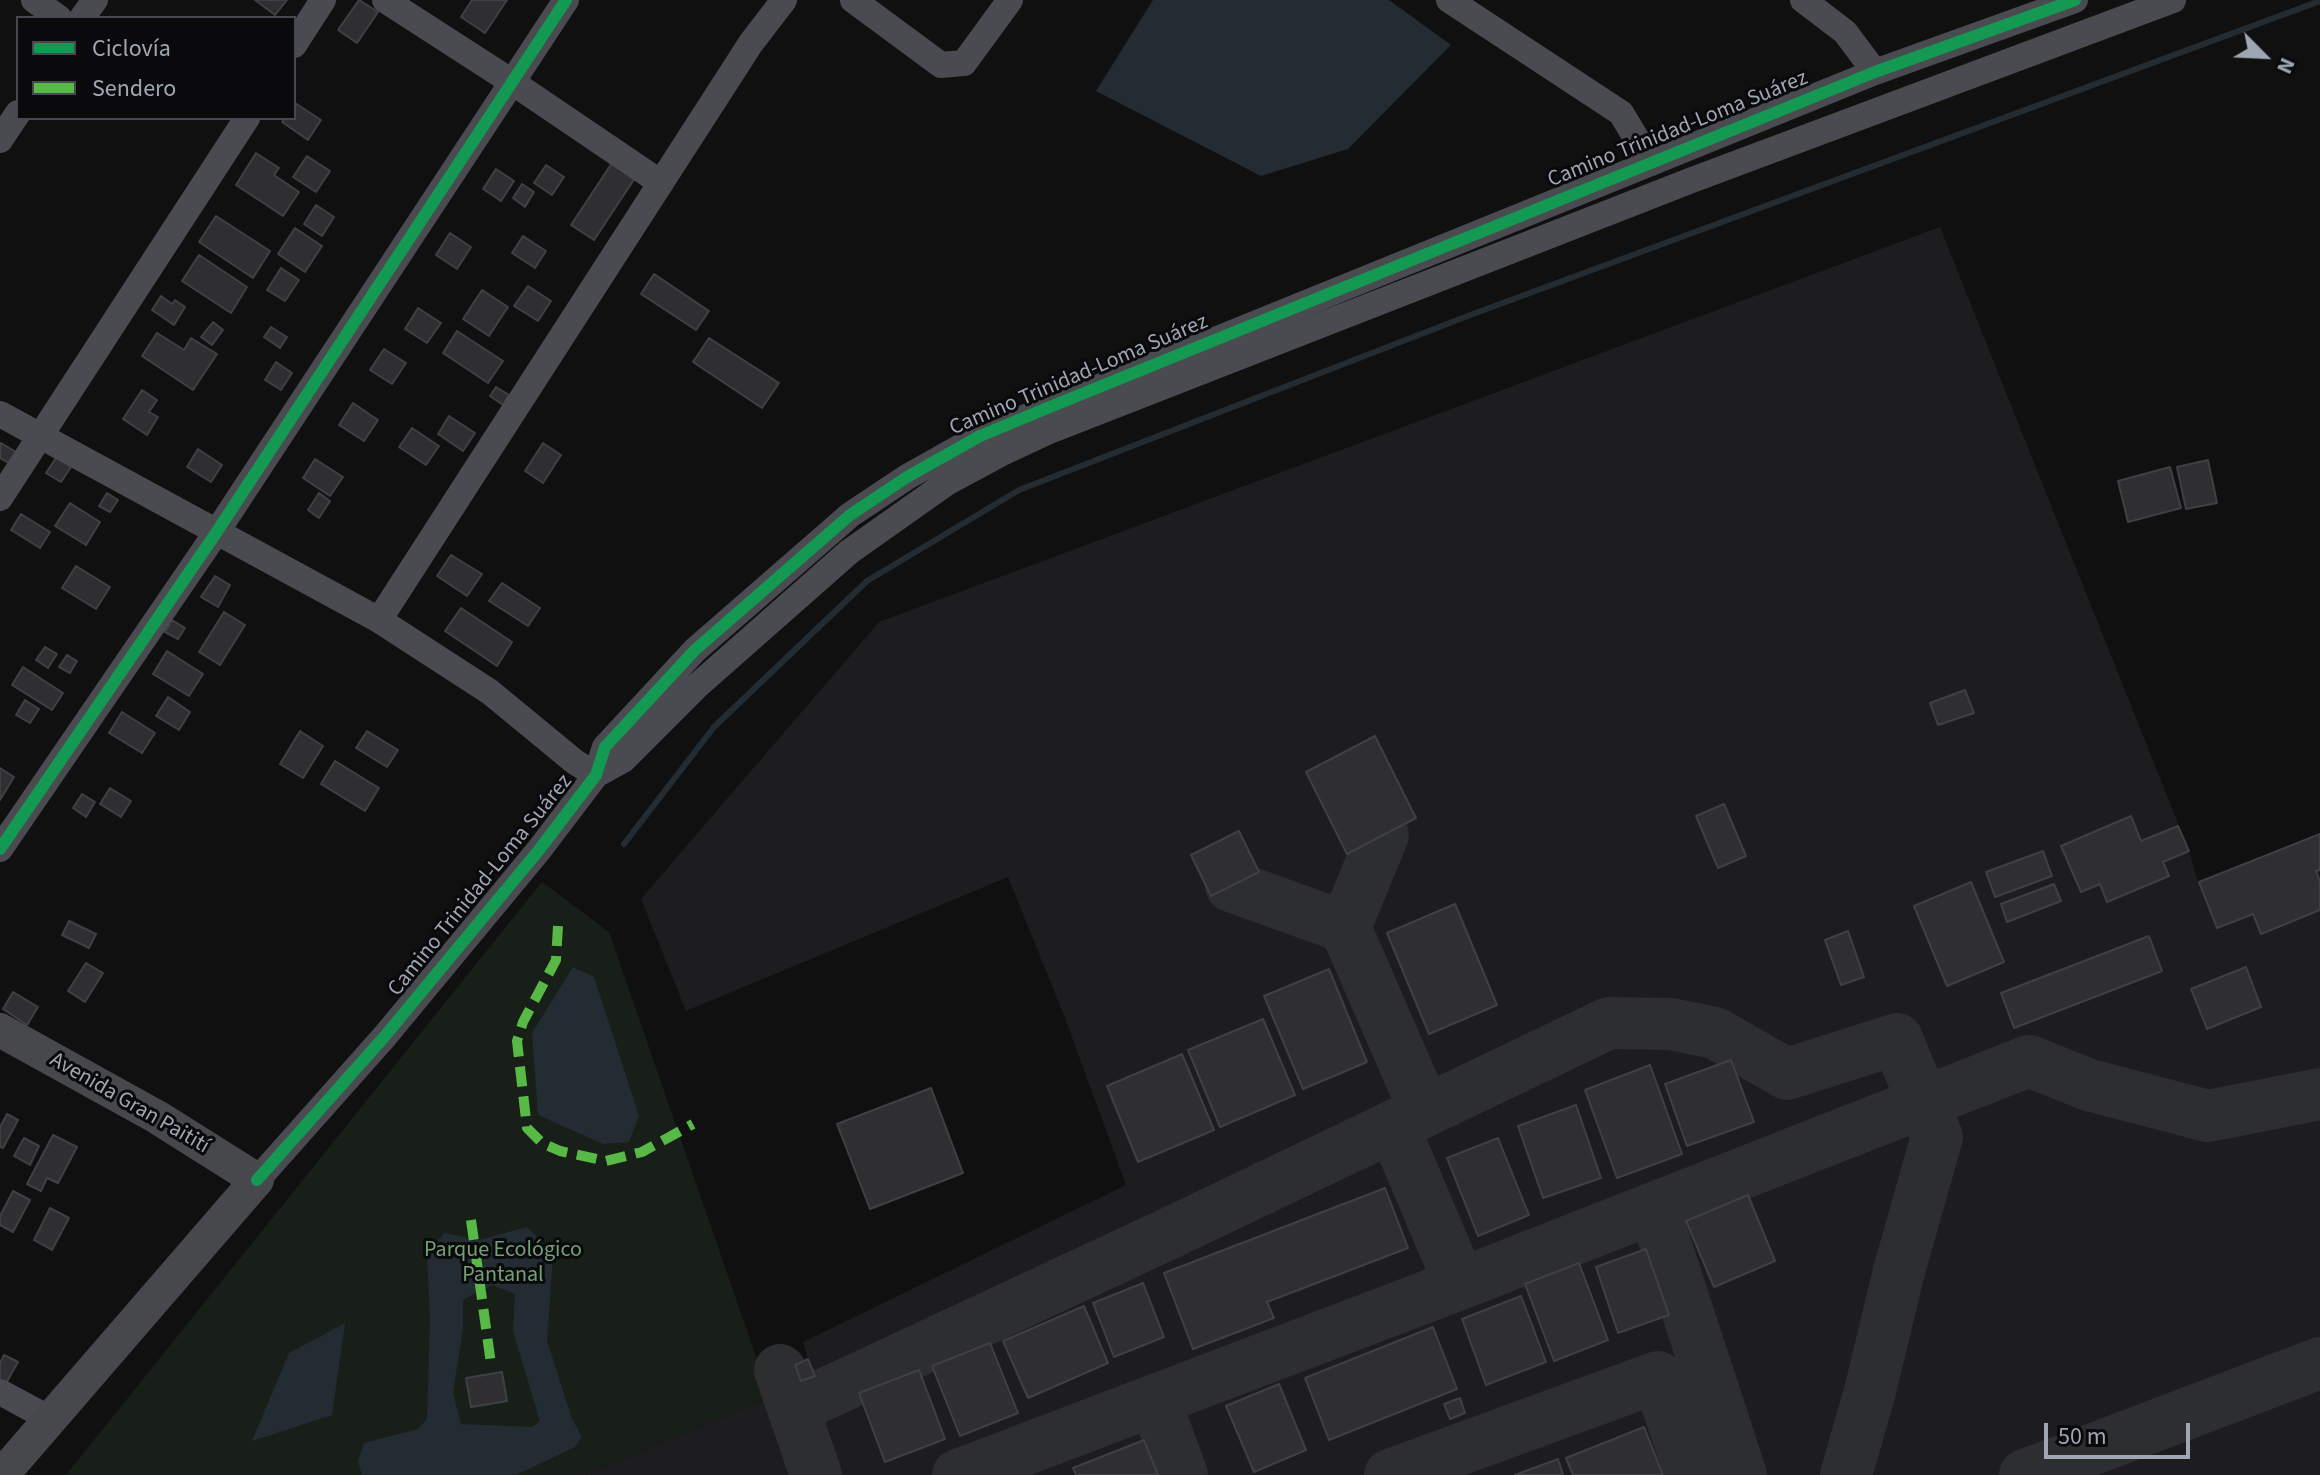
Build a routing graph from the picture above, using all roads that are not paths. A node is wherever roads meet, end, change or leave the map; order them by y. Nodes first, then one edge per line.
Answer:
1 (34, 0) edge
2 (323, 0) edge
3 (385, 0) edge
4 (566, 0) edge
5 (784, 0) edge
6 (853, 0) edge
7 (1010, 0) edge
8 (1449, 0) edge
9 (1803, 0) edge
10 (2075, 0) edge
11 (2173, 0) edge
12 (56, 16) edge
13 (296, 42) edge
14 (1875, 72) junction
15 (512, 82) junction
16 (16, 116) edge
17 (246, 120) edge
18 (0, 140) edge
19 (1651, 163) junction
20 (661, 183) junction
21 (0, 414) edge
22 (40, 436) junction
23 (0, 498) edge
24 (216, 533) junction
25 (379, 620) junction
26 (596, 775) junction
27 (0, 849) edge
28 (4, 1038) edge
29 (257, 1180) junction
30 (0, 1392) edge
31 (50, 1419) junction
32 (2, 1475) edge

1 - 12 street
2 - 13 street
3 - 15 street
4 - 15 street
5 - 20 street
6 - 7 street
8 - 19 street
9 - 14 street
10 - 14 street, Camino Trinidad-Loma Suárez
11 - 26 street, Camino Trinidad-Loma Suárez
14 - 19 street, Camino Trinidad-Loma Suárez
15 - 20 street
15 - 24 street
16 - 18 street
17 - 22 street
19 - 26 street, Camino Trinidad-Loma Suárez
20 - 25 street
21 - 22 street
22 - 23 street
22 - 24 street
24 - 25 street
24 - 27 street
25 - 26 street
26 - 29 street, Camino Trinidad-Loma Suárez
28 - 29 main road, Avenida Gran Paitití
29 - 31 main road
30 - 31 street
31 - 32 main road

